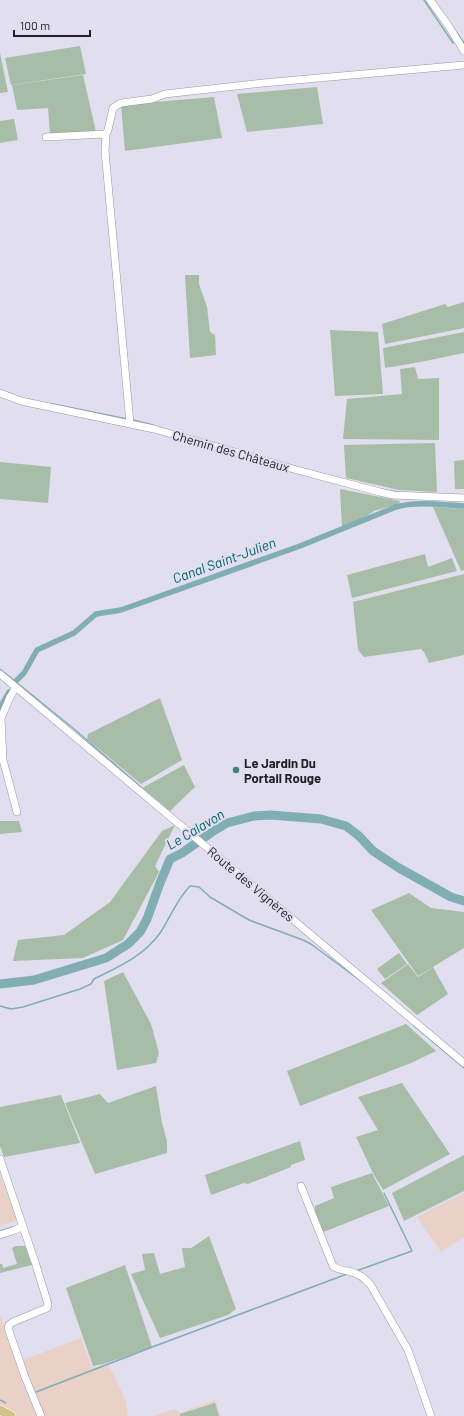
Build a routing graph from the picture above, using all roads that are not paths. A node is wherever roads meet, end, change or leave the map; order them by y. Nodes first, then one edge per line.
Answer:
1 (430, 0) edge
2 (464, 51) edge
3 (464, 65) edge
4 (106, 134) junction
5 (46, 137) dead end
6 (0, 393) edge
7 (130, 423) junction
8 (464, 498) edge
9 (0, 674) edge
10 (14, 685) junction
11 (17, 812) dead end
12 (464, 1063) edge
13 (0, 1159) edge
14 (300, 1186) dead end
15 (23, 1226) junction
16 (0, 1235) edge
17 (0, 1410) edge
18 (11, 1416) edge
19 (41, 1416) edge
20 (431, 1416) edge

1 - 2 street
3 - 4 street
4 - 5 street
4 - 7 street
6 - 7 street, Chemin des Châteaux
7 - 8 street, Chemin des Châteaux
9 - 10 street, Route des Vignères
10 - 11 street
10 - 12 street, Route des Vignères
13 - 15 street
14 - 20 street
15 - 16 street
15 - 19 street
17 - 18 main road

